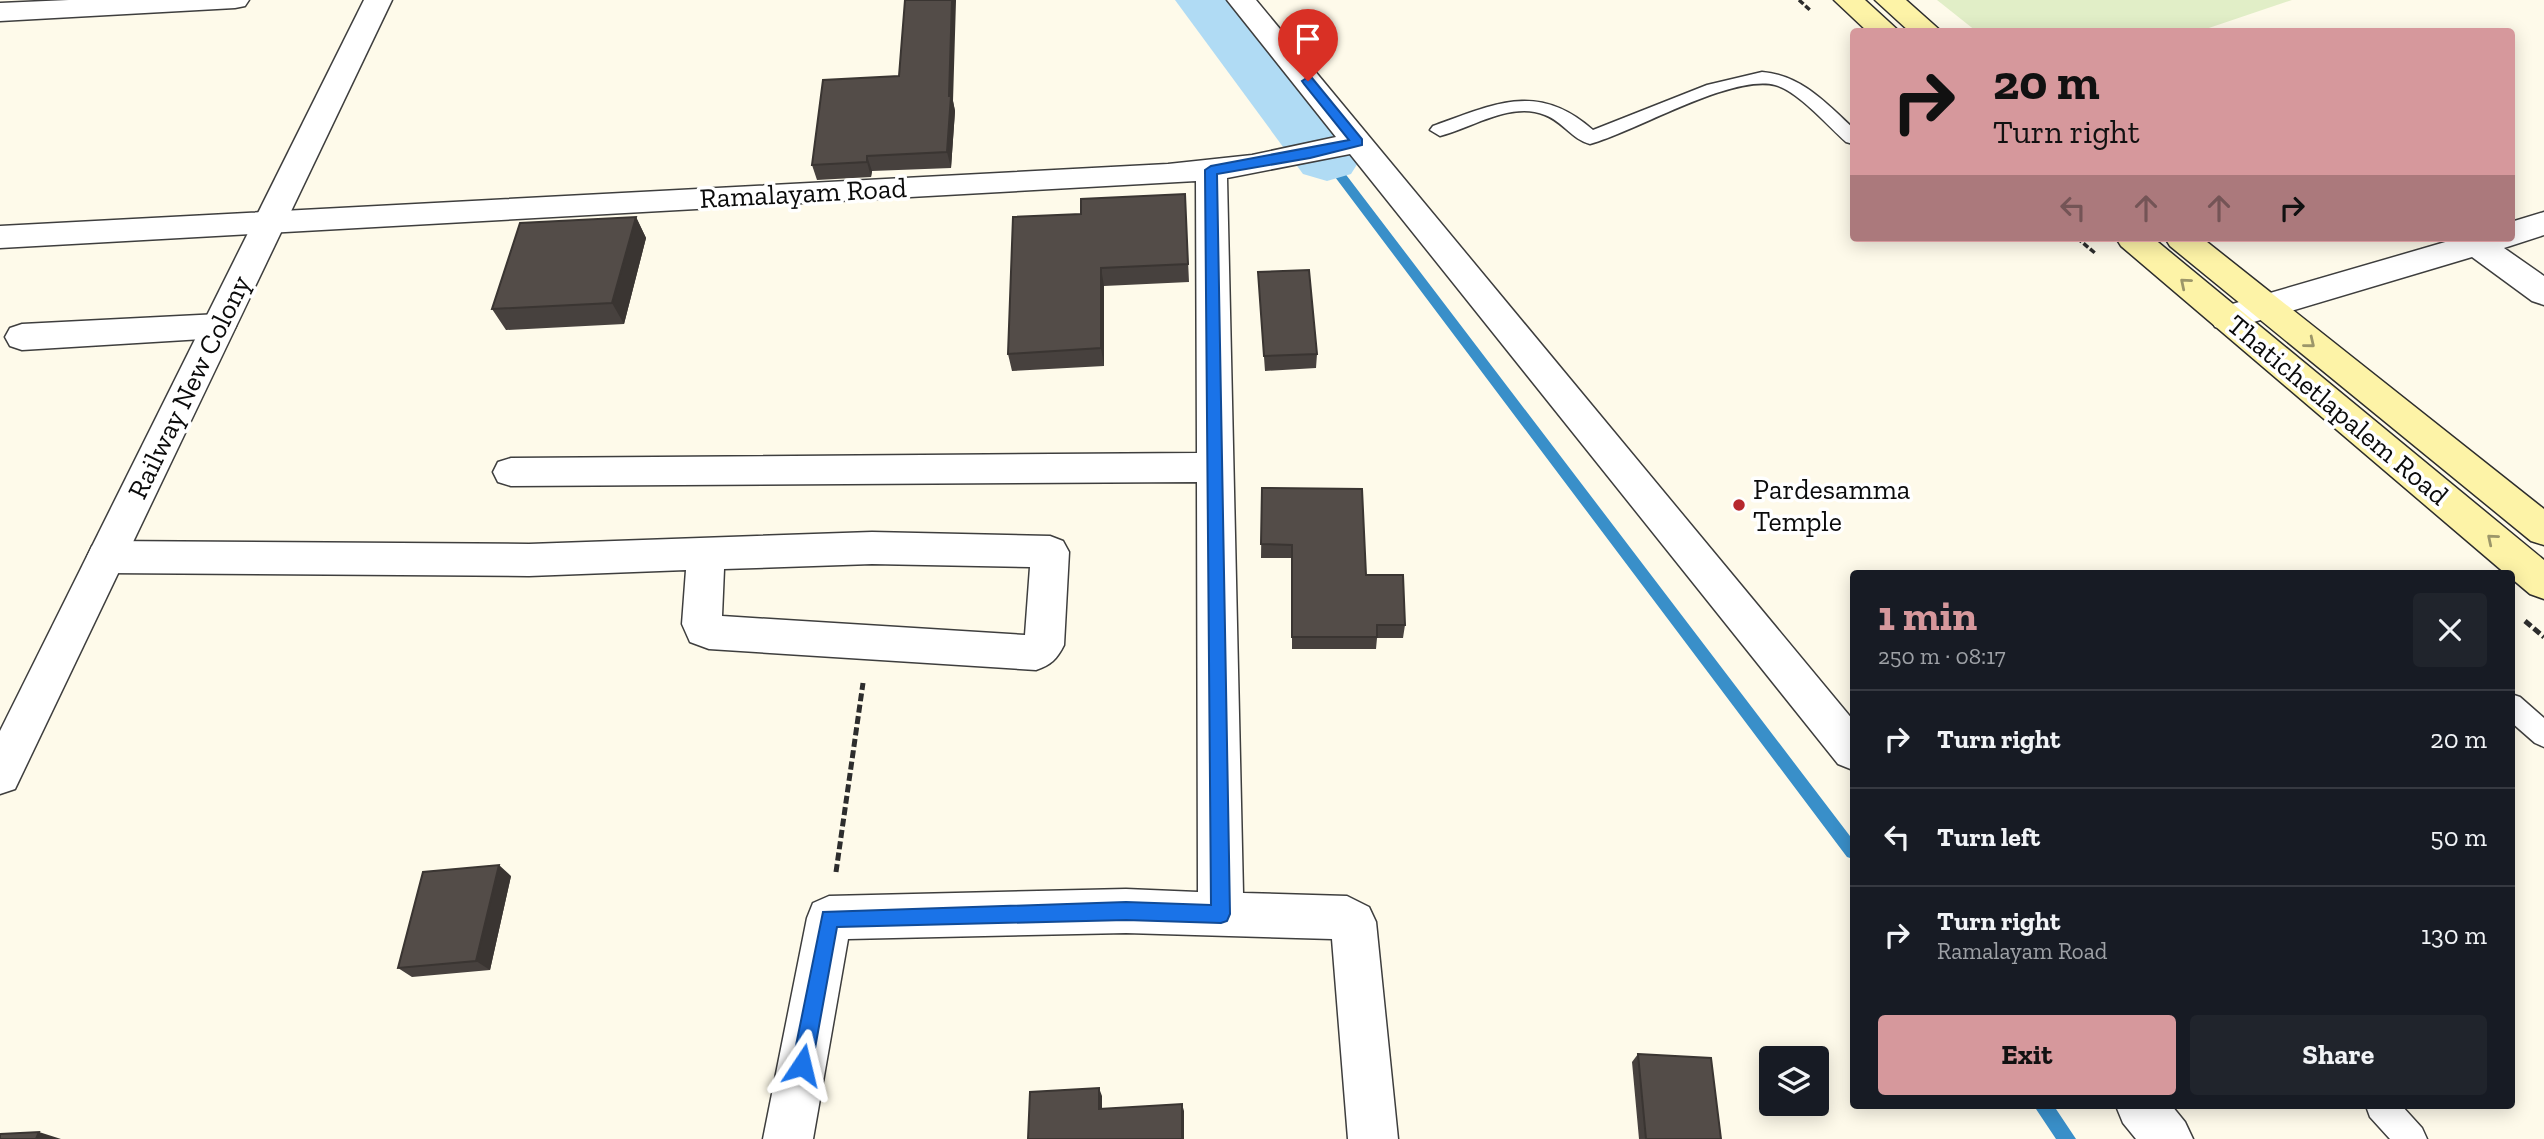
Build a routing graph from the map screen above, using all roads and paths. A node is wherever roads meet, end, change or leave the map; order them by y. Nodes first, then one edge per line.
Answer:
1 (235, 0) edge
2 (378, 0) edge
3 (1241, 0) edge
4 (1848, 0) edge
5 (1889, 0) edge
6 (0, 12) edge
7 (1881, 28) edge
8 (1923, 28) edge
9 (1440, 130) dead end
10 (1850, 135) edge
11 (1334, 148) junction
12 (1211, 170) junction
13 (270, 222) junction
14 (2544, 223) edge
15 (2515, 233) edge
16 (0, 237) edge
17 (2137, 242) edge
18 (2186, 242) edge
19 (2485, 242) edge
20 (2489, 242) edge
21 (2544, 293) edge
22 (2264, 306) junction
23 (2227, 318) junction
24 (219, 326) junction
25 (22, 337) dead end
26 (1215, 467) junction
27 (511, 472) dead end
28 (2544, 530) edge
29 (706, 555) junction
30 (106, 557) junction
31 (2544, 583) edge
32 (869, 641) junction
33 (2515, 709) edge
34 (2544, 735) edge
35 (1850, 748) edge
36 (0, 775) edge
37 (1221, 914) junction
38 (829, 918) junction
39 (2143, 1109) edge
40 (2384, 1109) edge
41 (788, 1139) edge
42 (1373, 1139) edge
43 (2168, 1139) edge
44 (2412, 1139) edge

1 - 6 street
2 - 13 street, Railway New Colony
3 - 11 street
4 - 7 main road
5 - 8 main road
9 - 10 lane
11 - 12 street, Ramalayam Road
11 - 35 street
12 - 13 street, Ramalayam Road
12 - 26 street
13 - 16 street, Ramalayam Road
13 - 24 street, Railway New Colony
14 - 15 street
23 -> 17 main road, Thatichetlapalem Road
18 - 22 main road, Thatichetlapalem Road
19 - 22 street
20 - 21 street
22 - 23 street
22 -> 28 main road, Thatichetlapalem Road
31 -> 23 main road, Thatichetlapalem Road
24 - 25 street
24 - 30 street, Railway New Colony
26 - 27 street
26 - 37 street
29 - 30 street
29 - 32 street
29 - 32 street
30 - 36 street, Railway New Colony
32 - 38 path
33 - 34 lane
37 - 38 street
37 - 42 street
38 - 41 street
39 - 43 street
40 - 44 lane

